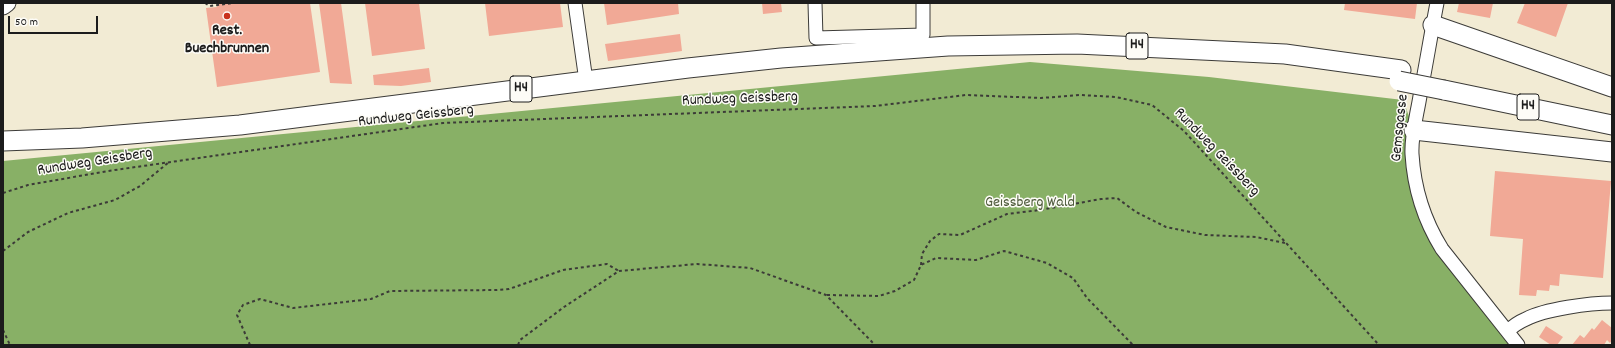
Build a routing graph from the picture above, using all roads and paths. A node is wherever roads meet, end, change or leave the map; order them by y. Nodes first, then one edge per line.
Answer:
1 (6, 3) edge
2 (205, 3) edge
3 (233, 3) edge
4 (575, 3) edge
5 (815, 3) edge
6 (923, 3) edge
7 (1437, 3) edge
8 (3, 6) edge
9 (1433, 25) junction
10 (586, 81) junction
11 (1445, 84) junction
12 (1612, 87) edge
13 (1612, 114) edge
14 (1612, 125) edge
15 (1414, 130) junction
16 (3, 141) edge
17 (1612, 152) edge
18 (169, 162) junction
19 (3, 193) edge
20 (1286, 243) junction
21 (3, 251) edge
22 (921, 265) junction
23 (619, 271) junction
24 (826, 294) junction
25 (1612, 303) edge
26 (3, 330) edge
27 (1508, 331) junction
28 (10, 345) edge
29 (250, 345) edge
30 (518, 345) edge
31 (876, 345) edge
32 (1132, 345) edge
33 (1379, 345) edge
34 (1518, 345) edge

1 - 8 main road
2 - 3 path
4 - 10 street
5 - 6 street
7 - 9 street, Gemsgasse
9 - 12 highway
9 - 15 street, Gemsgasse
10 - 11 highway, H4
10 - 16 highway, H4
11 - 13 highway, H4
11 - 14 highway, H4
15 - 17 highway
15 - 27 street, Gemsgasse
18 - 19 path, Rundweg Geissberg
18 - 20 path, Rundweg Geissberg
18 - 21 path
20 - 22 path
20 - 33 path, Rundweg Geissberg
22 - 24 path
22 - 32 path
23 - 24 path
23 - 29 path
23 - 30 path
24 - 31 path
25 - 27 street
26 - 28 path
27 - 34 street, Gemsgasse

